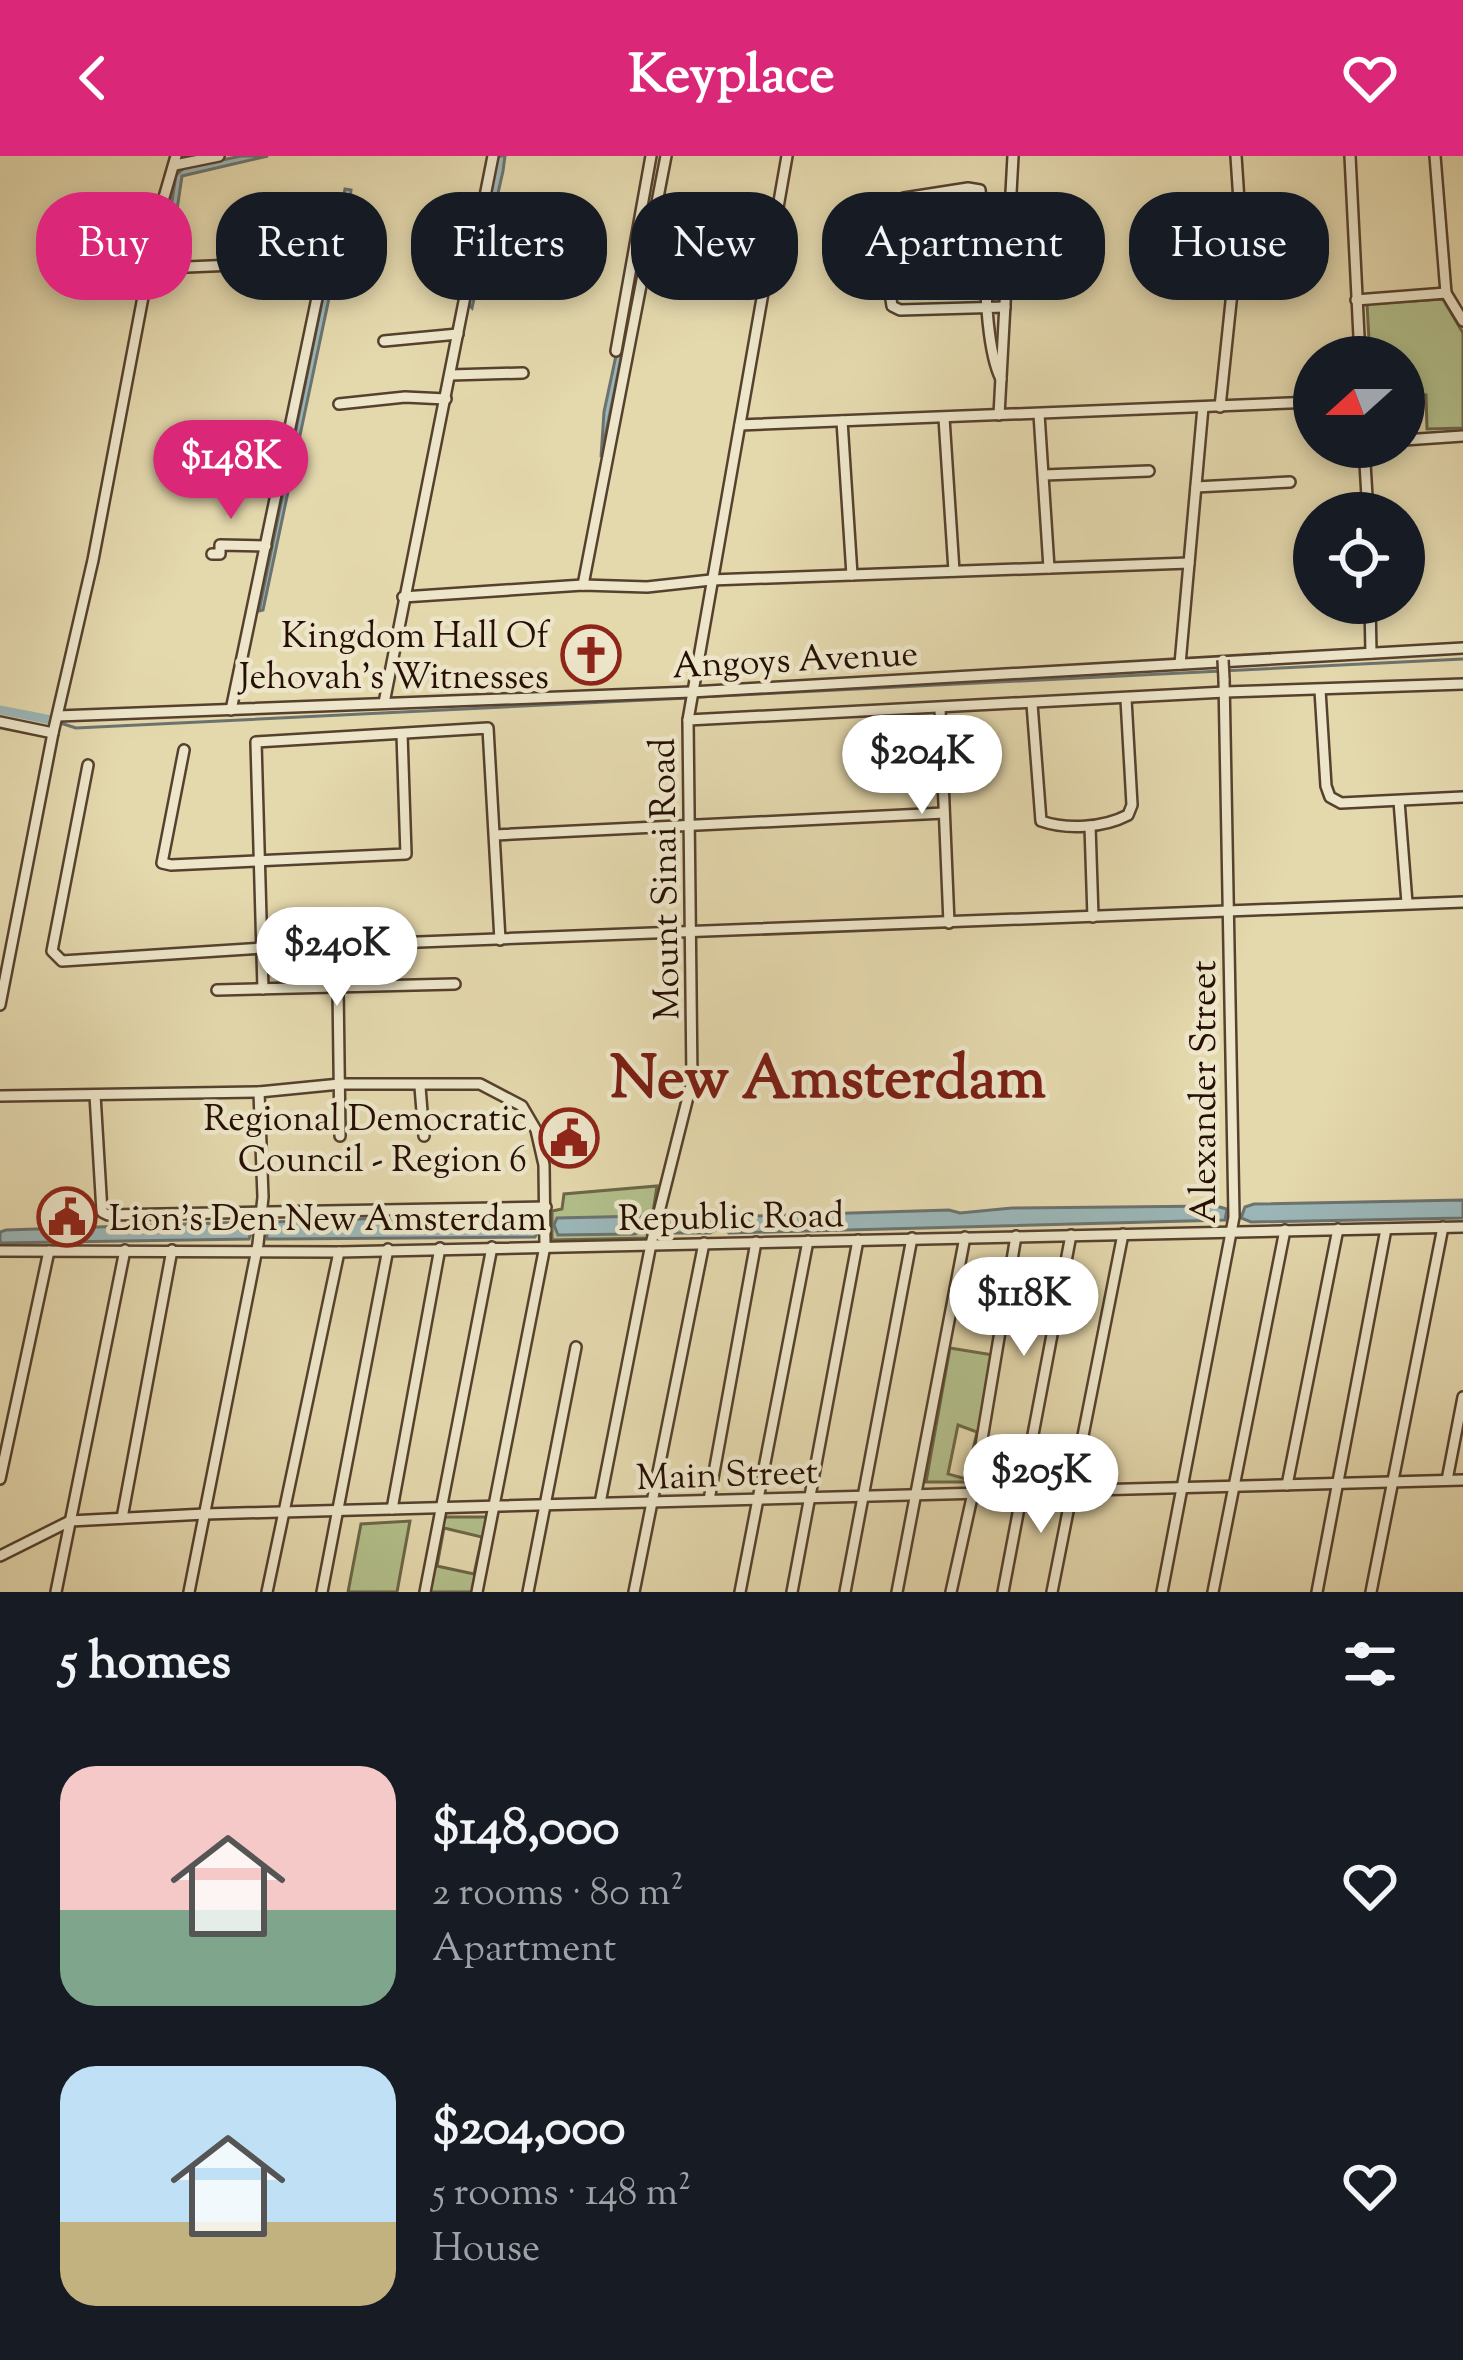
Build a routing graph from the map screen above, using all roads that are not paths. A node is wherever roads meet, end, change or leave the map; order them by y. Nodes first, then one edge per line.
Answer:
1 (219, 156) edge
2 (493, 156) edge
3 (651, 156) edge
4 (666, 156) edge
5 (787, 156) edge
6 (1012, 156) edge
7 (1236, 156) edge
8 (1350, 156) edge
9 (1435, 156) edge
10 (175, 160) edge
11 (167, 192) edge
12 (486, 192) edge
13 (647, 192) edge
14 (656, 192) edge
15 (781, 192) edge
16 (631, 287) edge
17 (1446, 293) junction
18 (142, 300) edge
19 (317, 300) edge
20 (464, 300) edge
21 (631, 300) edge
22 (762, 300) edge
23 (1356, 300) junction
24 (989, 307) junction
25 (1005, 307) junction
26 (1463, 321) edge
27 (458, 334) junction
28 (1359, 336) edge
29 (383, 341) dead end
30 (616, 351) dead end
31 (523, 373) dead end
32 (455, 376) junction
33 (1001, 380) junction
34 (446, 399) junction
35 (1293, 403) edge
36 (339, 404) dead end
37 (1202, 407) junction
38 (1220, 407) junction
39 (1040, 414) junction
40 (999, 415) junction
41 (944, 418) junction
42 (842, 421) junction
43 (740, 424) junction
44 (1463, 436) edge
45 (1425, 439) edge
46 (1150, 471) dead end
47 (1044, 475) junction
48 (1290, 482) dead end
49 (1196, 487) junction
50 (266, 546) junction
51 (212, 554) dead end
52 (1189, 563) junction
53 (1048, 568) junction
54 (954, 571) junction
55 (852, 575) junction
56 (710, 580) junction
57 (584, 585) junction
58 (403, 597) junction
59 (1370, 624) edge
60 (1463, 648) edge
61 (1371, 653) junction
62 (1224, 662) junction
63 (1180, 664) junction
64 (1463, 684) edge
65 (1320, 690) junction
66 (1225, 692) junction
67 (690, 698) junction
68 (1126, 698) junction
69 (384, 703) junction
70 (1032, 704) junction
71 (940, 709) junction
72 (231, 710) junction
73 (58, 716) junction
74 (688, 721) junction
75 (0, 722) edge
76 (53, 733) junction
77 (402, 734) junction
78 (184, 750) dead end
79 (88, 765) dead end
80 (1463, 797) edge
81 (1399, 801) junction
82 (944, 813) junction
83 (690, 825) junction
84 (1090, 826) junction
85 (495, 835) junction
86 (260, 861) junction
87 (1463, 902) edge
88 (1407, 903) junction
89 (1228, 910) junction
90 (1093, 917) junction
91 (949, 923) junction
92 (690, 932) junction
93 (500, 940) junction
94 (262, 948) junction
95 (455, 983) dead end
96 (338, 987) junction
97 (263, 988) junction
98 (217, 990) dead end
99 (0, 1005) edge
100 (340, 1084) junction
101 (420, 1087) junction
102 (259, 1091) junction
103 (95, 1095) junction
104 (0, 1096) edge
105 (340, 1136) dead end
106 (424, 1136) dead end
107 (546, 1208) junction
108 (261, 1214) junction
109 (1463, 1227) edge
110 (1386, 1228) junction
111 (1443, 1228) junction
112 (1338, 1229) junction
113 (1286, 1230) junction
114 (1232, 1231) junction
115 (1123, 1234) junction
116 (1071, 1235) junction
117 (1016, 1236) junction
118 (965, 1237) junction
119 (912, 1238) junction
120 (808, 1240) junction
121 (858, 1240) junction
122 (756, 1242) junction
123 (704, 1243) junction
124 (651, 1244) junction
125 (545, 1246) junction
126 (492, 1247) junction
127 (440, 1248) junction
128 (388, 1249) junction
129 (125, 1250) junction
130 (172, 1250) junction
131 (0, 1251) edge
132 (49, 1251) junction
133 (255, 1251) junction
134 (339, 1252) junction
135 (575, 1347) dead end
136 (1463, 1397) edge
137 (0, 1479) edge
138 (1447, 1480) junction
139 (1463, 1480) edge
140 (1393, 1482) junction
141 (1339, 1483) junction
142 (1287, 1485) junction
143 (1234, 1486) junction
144 (1181, 1487) junction
145 (1074, 1490) junction
146 (1023, 1492) junction
147 (974, 1493) junction
148 (918, 1495) junction
149 (864, 1496) junction
150 (810, 1497) junction
151 (759, 1499) junction
152 (709, 1500) junction
153 (652, 1502) junction
154 (600, 1503) junction
155 (548, 1504) junction
156 (494, 1506) junction
157 (441, 1507) junction
158 (392, 1509) junction
159 (339, 1510) junction
160 (285, 1512) junction
161 (206, 1514) junction
162 (122, 1518) junction
163 (70, 1521) junction
164 (0, 1556) edge
165 (56, 1592) edge
166 (189, 1592) edge
167 (267, 1592) edge
168 (322, 1592) edge
169 (425, 1592) edge
170 (477, 1592) edge
171 (528, 1592) edge
172 (634, 1592) edge
173 (740, 1592) edge
174 (792, 1592) edge
175 (845, 1592) edge
176 (897, 1592) edge
177 (951, 1592) edge
178 (1003, 1592) edge
179 (1052, 1592) edge
180 (1162, 1592) edge
181 (1214, 1592) edge
182 (1317, 1592) edge
183 (1371, 1592) edge

1 - 10 street
2 - 12 street
3 - 13 street
4 - 14 street
5 - 15 street, Mount Sinai Road
6 - 25 street
7 - 38 street
8 - 23 street
9 - 17 street
10 - 11 street
16 - 30 street
17 - 23 street
17 - 26 street
18 - 73 street
19 - 50 street
20 - 27 street
21 - 57 street
22 - 43 street, Mount Sinai Road
23 - 28 street
24 - 24 street
24 - 25 street
24 - 33 street
25 - 33 street
27 - 29 street
27 - 32 street
31 - 32 street
32 - 34 street
33 - 40 street
34 - 36 street
34 - 58 street
35 - 38 street
37 - 38 street
37 - 39 street
37 - 49 street
39 - 40 street
39 - 47 street
40 - 41 street
41 - 42 street
41 - 54 street
42 - 43 street
42 - 55 street
43 - 56 street, Mount Sinai Road
44 - 45 street
46 - 47 street
47 - 53 street
48 - 49 street
49 - 52 street
50 - 51 street
50 - 72 street
52 - 53 street
52 - 63 street
53 - 54 street
54 - 55 street
55 - 56 street
56 - 57 street
56 - 67 street, Mount Sinai Road
57 - 58 street
58 - 69 street
59 - 61 street
60 - 61 street, Angoys Avenue
61 - 62 street, Angoys Avenue
62 - 63 street, Angoys Avenue
62 - 66 street, Alexander Street, bridge
63 - 67 street, Angoys Avenue
64 - 65 street
65 - 66 street
65 - 81 street
66 - 68 street
66 - 89 street, Alexander Street
67 - 69 street, Angoys Avenue
67 - 74 street, Mount Sinai Road
68 - 70 street
68 - 84 street
69 - 72 street, Angoys Avenue
70 - 71 street
70 - 84 street
71 - 74 street
71 - 82 street
72 - 73 street, Angoys Avenue
73 - 76 street
74 - 83 street, Mount Sinai Road
75 - 76 street
76 - 99 street
77 - 85 street
77 - 86 street
77 - 86 street
78 - 86 street
79 - 94 street
80 - 81 street
81 - 88 street
82 - 83 street
82 - 91 street
83 - 85 street
83 - 92 street, Mount Sinai Road
84 - 90 street
85 - 93 street
86 - 94 street
87 - 88 street
88 - 89 street
89 - 90 street
89 - 114 street, Alexander Street
90 - 91 street
91 - 92 street
92 - 93 street
92 - 124 street, Mount Sinai Road
93 - 94 street
94 - 97 street
95 - 96 street
96 - 97 street
96 - 100 street
97 - 98 street
100 - 101 street
100 - 102 street
100 - 105 street
101 - 106 street
101 - 107 street
102 - 103 street
102 - 108 street
103 - 104 street
103 - 108 street
107 - 108 street
107 - 125 street
108 - 133 street
109 - 111 street, Republic Road
110 - 111 street, Republic Road
110 - 112 street, Republic Road
110 - 141 street
111 - 140 street
112 - 113 street, Republic Road
112 - 142 street
113 - 114 street, Republic Road
113 - 143 street
114 - 115 street, Republic Road
114 - 144 street, Alexander Street
115 - 116 street, Republic Road
115 - 145 street
116 - 117 street, Republic Road
116 - 146 street
117 - 118 street, Republic Road
117 - 147 street
118 - 119 street, Republic Road
118 - 148 street
119 - 121 street, Republic Road
119 - 149 street
120 - 121 street, Republic Road
120 - 122 street, Republic Road
120 - 151 street
121 - 150 street
122 - 123 street, Republic Road
122 - 152 street
123 - 124 street, Republic Road
123 - 153 street
124 - 125 street, Republic Road
124 - 154 street, Mount Sinai Road
125 - 126 street, Republic Road
125 - 156 street
126 - 127 street, Republic Road
126 - 157 street
127 - 128 street, Republic Road
127 - 158 street
128 - 134 street, Republic Road
128 - 159 street
129 - 130 street, Republic Road
129 - 132 street, Republic Road
129 - 163 street
130 - 133 street, Republic Road
130 - 162 street
131 - 132 street, Republic Road
132 - 137 street
133 - 134 street, Republic Road
133 - 161 street
134 - 160 street
135 - 155 street
136 - 138 street
138 - 139 street, Main Street
138 - 140 street, Main Street
140 - 141 street, Main Street
140 - 183 street
141 - 142 street, Main Street
141 - 182 street
142 - 143 street, Main Street
143 - 144 street, Main Street
143 - 181 street
144 - 145 street, Main Street
144 - 180 street, Alexander Street
145 - 146 street, Main Street
145 - 179 street
146 - 147 street, Main Street
146 - 178 street
147 - 148 street, Main Street
147 - 177 street
148 - 149 street, Main Street
148 - 176 street
149 - 150 street, Main Street
149 - 175 street
150 - 151 street, Main Street
150 - 174 street
151 - 152 street, Main Street
151 - 173 street
152 - 153 street, Main Street
153 - 154 street, Main Street
153 - 172 street
154 - 155 street, Main Street
155 - 156 street, Main Street
155 - 171 street
156 - 157 street, Main Street
156 - 170 street
157 - 158 street, Main Street
157 - 169 street
158 - 159 street, Main Street
159 - 160 street, Main Street
159 - 168 street
160 - 161 street, Main Street
160 - 167 street
161 - 162 street, Main Street
161 - 166 street
162 - 163 street, Main Street
163 - 164 street, Main Street
163 - 165 street

